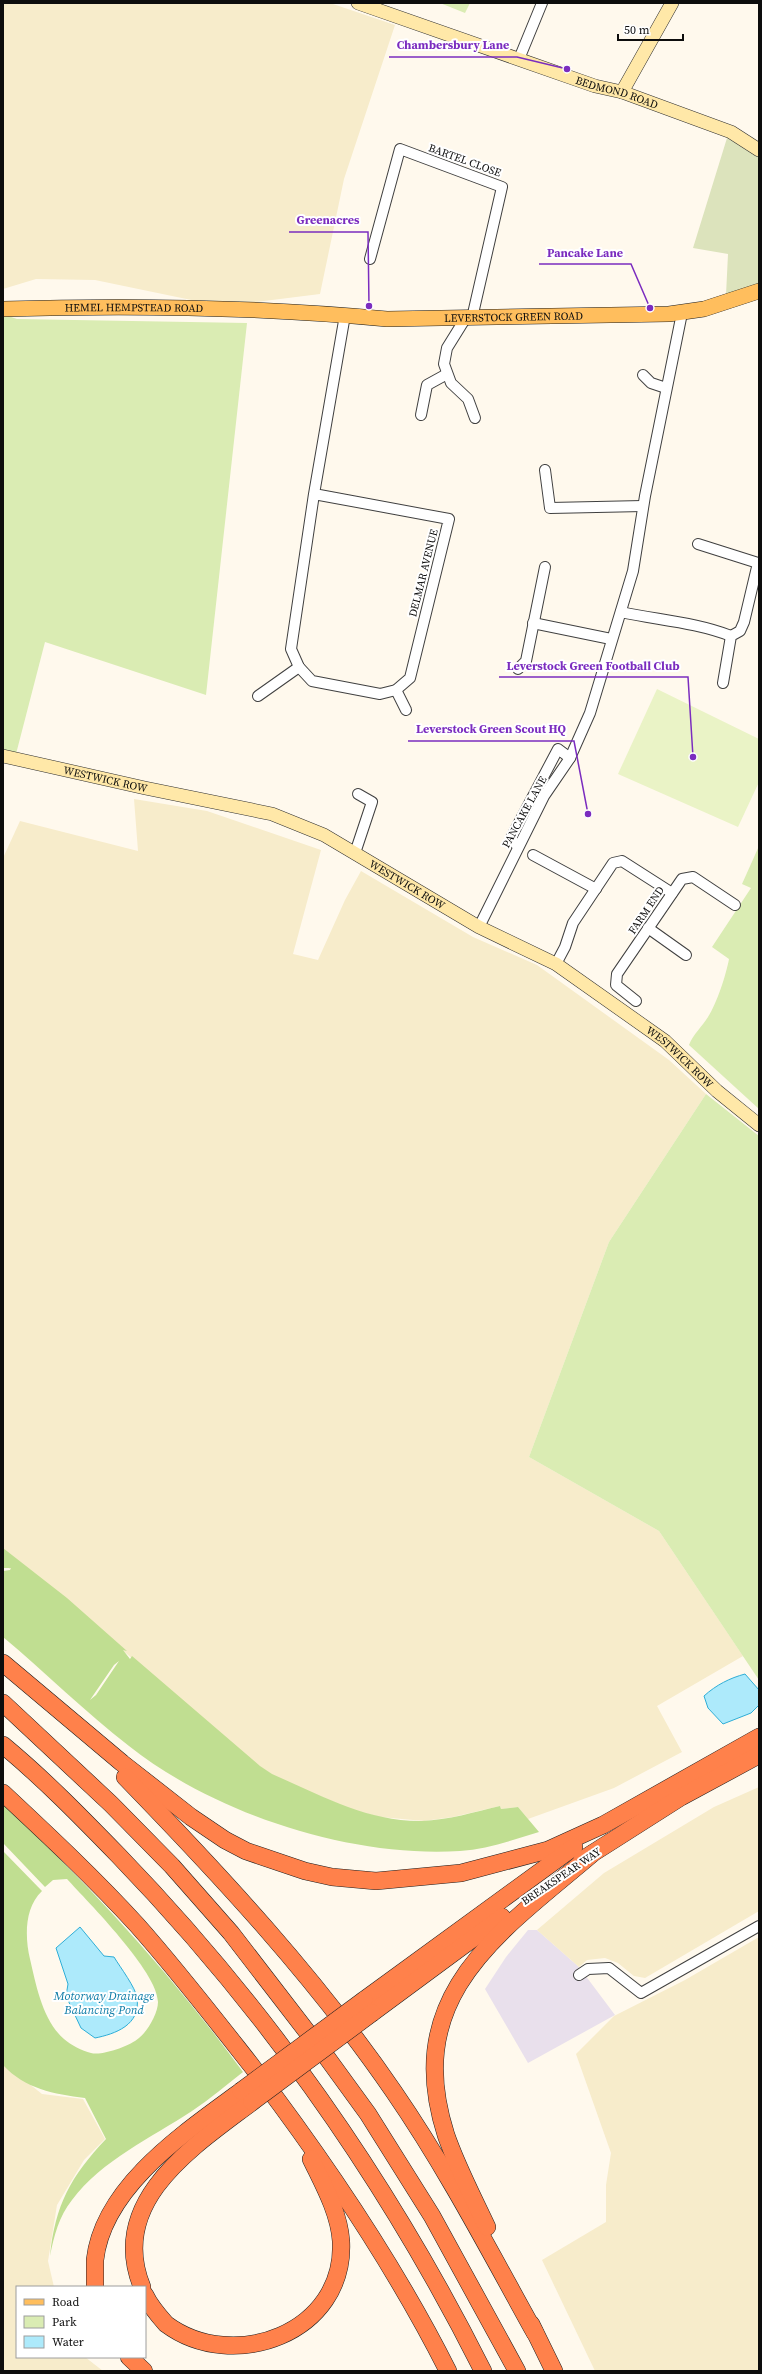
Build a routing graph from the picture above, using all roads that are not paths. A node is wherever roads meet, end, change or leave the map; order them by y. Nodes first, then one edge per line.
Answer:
1 (358, 3) edge
2 (542, 3) edge
3 (672, 3) edge
4 (519, 59) junction
5 (622, 92) junction
6 (759, 150) edge
7 (370, 259) dead end
8 (759, 292) edge
9 (3, 309) edge
10 (264, 312) joint
11 (682, 313) junction
12 (345, 315) junction
13 (468, 318) junction
14 (447, 374) junction
15 (643, 375) dead end
16 (666, 388) junction
17 (421, 415) dead end
18 (475, 418) dead end
19 (545, 470) dead end
20 (314, 494) junction
21 (643, 506) junction
22 (698, 544) dead end
23 (545, 567) dead end
24 (621, 612) junction
25 (533, 624) junction
26 (731, 636) junction
27 (612, 639) junction
28 (299, 667) junction
29 (518, 669) dead end
30 (723, 683) dead end
31 (396, 690) junction
32 (258, 696) dead end
33 (406, 710) dead end
34 (3, 756) edge
35 (570, 758) junction
36 (358, 794) dead end
37 (540, 794) junction
38 (355, 853) junction
39 (533, 855) dead end
40 (596, 889) junction
41 (672, 893) junction
42 (735, 905) dead end
43 (479, 927) junction
44 (648, 928) junction
45 (686, 955) dead end
46 (556, 964) junction
47 (636, 1002) dead end
48 (759, 1125) edge
49 (3, 1663) edge
50 (3, 1703) edge
51 (63, 1716) junction
52 (759, 1737) edge
53 (3, 1745) edge
54 (759, 1755) edge
55 (3, 1793) edge
56 (603, 1825) junction
57 (592, 1854) junction
58 (759, 1926) edge
59 (579, 1975) dead end
60 (368, 2006) junction
61 (246, 2097) junction
62 (277, 2097) junction
63 (95, 2286) edge
64 (142, 2286) edge
65 (146, 2296) edge
66 (536, 2333) junction
67 (130, 2358) edge
68 (144, 2371) edge
69 (448, 2371) edge
70 (483, 2371) edge
71 (517, 2371) edge
72 (554, 2371) edge

1 - 4 street, BEDMOND ROAD
2 - 4 street
3 - 5 street
4 - 5 street, BEDMOND ROAD
5 - 6 street, BEDMOND ROAD
7 - 13 street, BARTEL CLOSE
8 - 11 main road, LEVERSTOCK GREEN ROAD
9 - 10 main road, HEMEL HEMPSTEAD ROAD
10 - 12 main road, LEVERSTOCK GREEN ROAD
11 - 13 main road, LEVERSTOCK GREEN ROAD
11 - 16 street, PANCAKE LANE
12 - 13 main road, LEVERSTOCK GREEN ROAD
12 - 20 street
13 - 14 street
14 - 17 street
14 - 18 street
15 - 16 street
16 - 21 street, PANCAKE LANE
19 - 21 street
20 - 28 street
20 - 31 street, DELMAR AVENUE
21 - 24 street, PANCAKE LANE
22 - 26 street
23 - 25 street
24 - 26 street
24 - 27 street, PANCAKE LANE
25 - 27 street
25 - 29 street
26 - 30 street
27 - 35 street, PANCAKE LANE
28 - 31 street
28 - 32 street
31 - 33 street
34 - 38 street, WESTWICK ROW
35 - 37 street, PANCAKE LANE
35 - 37 street
36 - 38 street
37 - 43 street, PANCAKE LANE
38 - 43 street, WESTWICK ROW
39 - 40 street
40 - 41 street
40 - 46 street
41 - 42 street, FARM END
41 - 44 street, FARM END
43 - 46 street, WESTWICK ROW
44 - 45 street
44 - 47 street, FARM END
46 - 48 street, WESTWICK ROW
49 - 51 highway
50 - 71 highway
51 - 56 highway
51 - 66 highway
52 - 56 highway
53 - 70 highway
54 - 57 highway, BREAKSPEAR WAY
55 - 62 highway
56 - 60 highway
57 - 60 highway, BREAKSPEAR WAY
57 - 66 highway
58 - 59 street
60 - 61 highway, bridge
61 - 63 highway
61 - 64 highway
62 - 65 highway
62 - 69 highway
66 - 72 highway
67 - 68 highway

